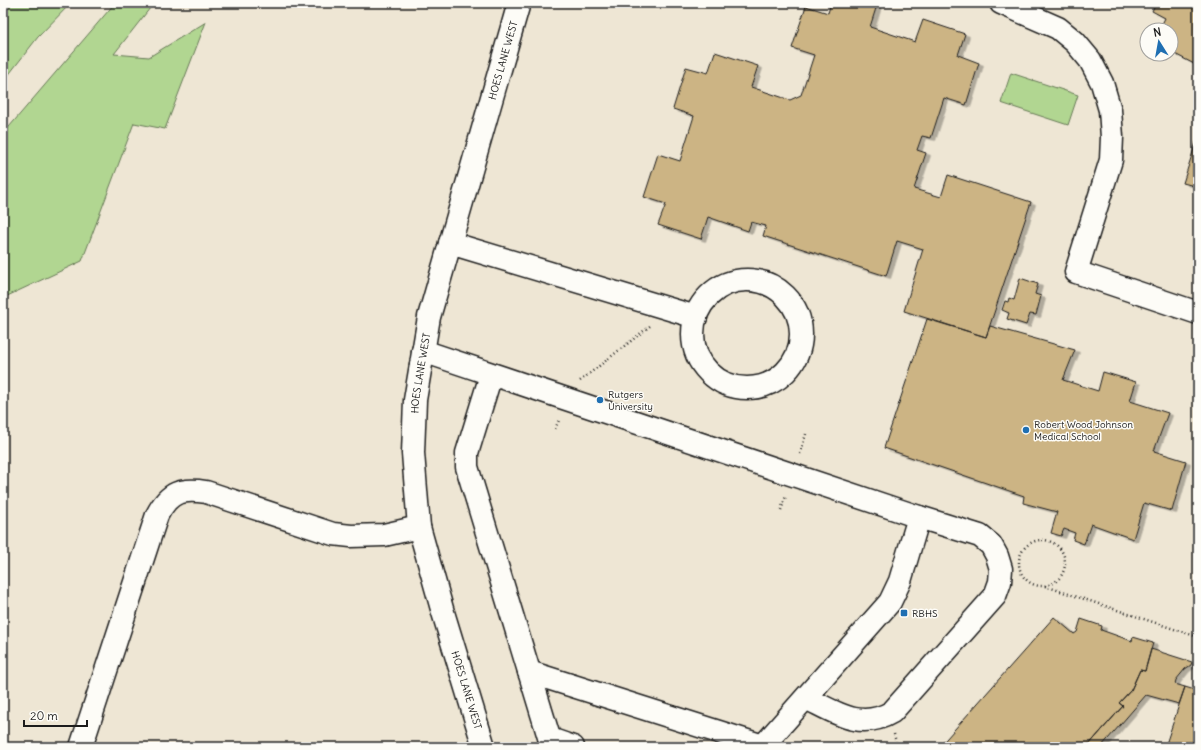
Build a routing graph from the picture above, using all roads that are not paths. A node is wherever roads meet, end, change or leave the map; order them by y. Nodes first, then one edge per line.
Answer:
1 (519, 3) edge
2 (1001, 3) edge
3 (450, 243) junction
4 (1198, 314) edge
5 (696, 317) junction
6 (423, 352) junction
7 (491, 375) junction
8 (919, 517) junction
9 (419, 527) junction
10 (530, 672) junction
11 (806, 698) junction
12 (551, 743) edge
13 (81, 747) edge
14 (484, 747) edge
15 (573, 747) edge
16 (763, 747) edge

1 - 3 street, HOES LANE WEST
2 - 4 street
3 - 5 street
3 - 6 street, HOES LANE WEST
5 - 5 street
6 - 7 street
6 - 9 street, HOES LANE WEST
7 - 8 street
7 - 10 street
8 - 11 street
8 - 11 street
9 - 13 street
9 - 14 street, HOES LANE WEST
10 - 12 street
10 - 16 street
11 - 16 street
12 - 15 street

